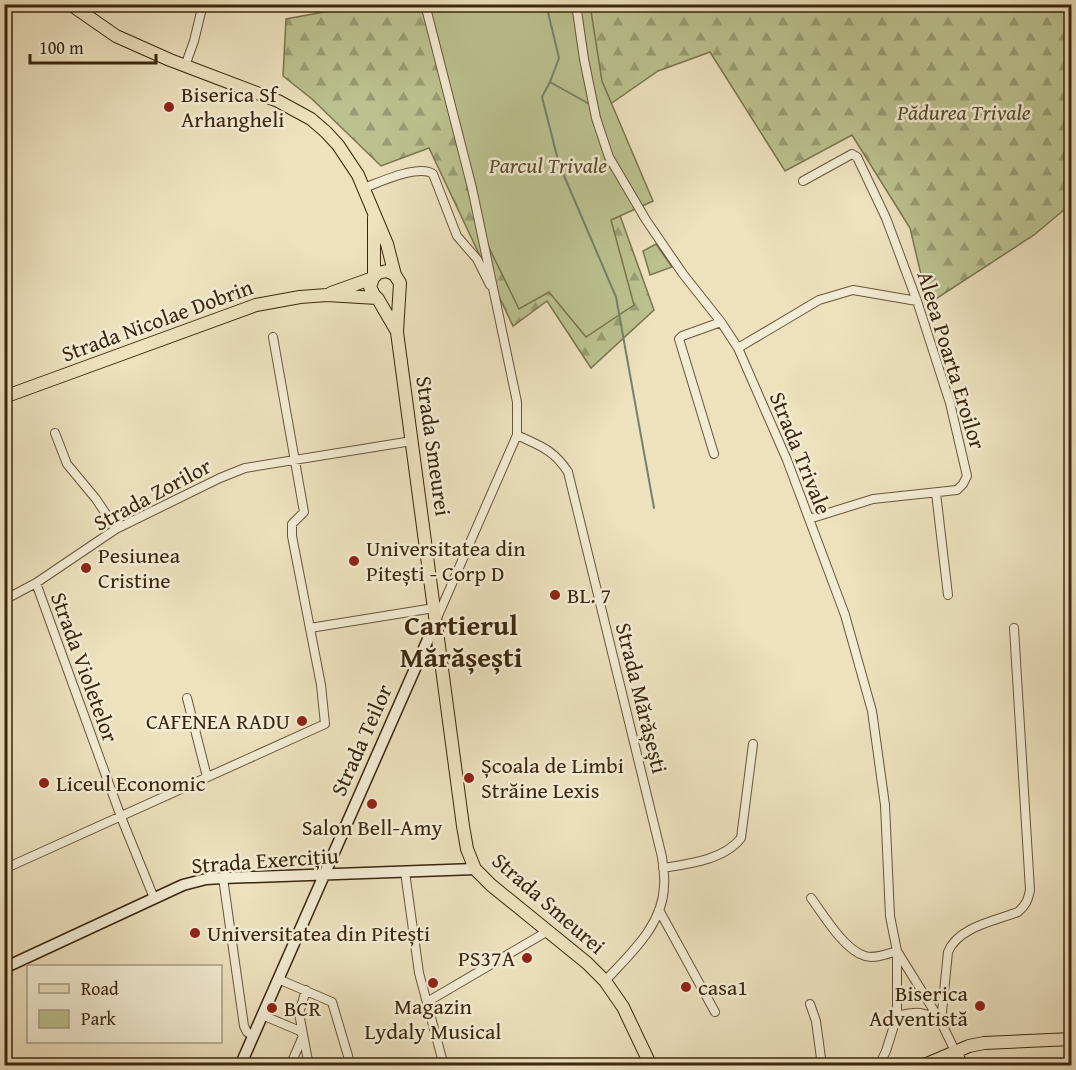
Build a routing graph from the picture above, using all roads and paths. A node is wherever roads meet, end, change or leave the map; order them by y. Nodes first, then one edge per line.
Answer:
1 (70, 4) edge
2 (203, 4) edge
3 (425, 4) edge
4 (576, 4) edge
5 (185, 66) junction
6 (803, 181) dead end
7 (364, 188) junction
8 (374, 210) junction
9 (395, 275) junction
10 (374, 277) junction
11 (398, 293) junction
12 (327, 295) junction
13 (495, 296) junction
14 (378, 299) junction
15 (918, 301) junction
16 (721, 322) junction
17 (397, 332) junction
18 (273, 337) dead end
19 (738, 348) junction
20 (4, 397) edge
21 (55, 433) dead end
22 (517, 435) junction
23 (412, 441) junction
24 (714, 454) dead end
25 (295, 459) junction
26 (936, 493) junction
27 (809, 519) junction
28 (116, 529) junction
29 (36, 583) junction
30 (948, 596) dead end
31 (4, 600) edge
32 (435, 614) junction
33 (309, 628) junction
34 (1014, 628) dead end
35 (188, 698) dead end
36 (753, 744) dead end
37 (207, 777) junction
38 (121, 817) junction
39 (663, 868) junction
40 (4, 869) edge
41 (475, 869) junction
42 (405, 872) junction
43 (324, 874) junction
44 (223, 878) junction
45 (154, 898) junction
46 (811, 898) dead end
47 (659, 910) junction
48 (548, 931) junction
49 (897, 951) junction
50 (4, 968) edge
51 (278, 979) junction
52 (605, 981) junction
53 (306, 990) junction
54 (426, 1002) junction
55 (810, 1004) dead end
56 (716, 1012) dead end
57 (262, 1015) junction
58 (897, 1016) junction
59 (941, 1022) junction
60 (253, 1036) junction
61 (303, 1036) junction
62 (1071, 1040) edge
63 (955, 1051) junction
64 (240, 1065) edge
65 (290, 1065) edge
66 (309, 1065) edge
67 (351, 1065) edge
68 (444, 1065) edge
69 (651, 1065) edge
70 (822, 1065) edge
71 (879, 1065) edge
72 (922, 1065) edge
73 (962, 1065) edge

1 - 5 main road
2 - 5 street
3 - 13 street, Strada Teilor
4 - 16 street, Strada Trivale
5 - 7 main road
6 - 15 street, Aleea Poarta Eroilor
7 - 8 main road
7 - 13 street
8 - 9 main road
8 - 10 main road
9 - 10 main road
9 - 11 main road
10 - 12 main road, Strada Nicolae Dobrin
10 - 14 main road
11 - 14 main road
11 - 17 main road, Strada Smeurei
12 - 14 main road, Strada Nicolae Dobrin
12 - 20 main road, Strada Nicolae Dobrin
13 - 22 street, Strada Teilor
14 - 17 main road, Strada Smeurei
15 - 19 street
15 - 26 street, Aleea Poarta Eroilor
16 - 19 street, Strada Trivale
16 - 24 street
17 - 23 main road, Strada Smeurei
18 - 25 street
19 - 27 street, Strada Trivale
21 - 28 street
22 - 32 street, Strada Teilor
22 - 39 street, Strada Mărășești
23 - 25 street, Strada Zorilor
23 - 32 main road, Strada Smeurei
25 - 28 street, Strada Zorilor
25 - 33 street
26 - 27 street, Aleea Poarta Eroilor
26 - 30 street
27 - 49 street, Strada Trivale
28 - 29 street, Strada Zorilor
29 - 31 street, Strada Zorilor
29 - 38 street, Strada Violetelor
32 - 33 street
32 - 41 main road, Strada Smeurei
32 - 43 main road, Strada Teilor
33 - 37 street
34 - 59 street
35 - 37 street
36 - 39 street
37 - 38 street
38 - 40 street
38 - 45 street, Strada Violetelor
39 - 47 street, Strada Mărășești
41 - 42 main road, Strada Exercițiu
41 - 48 main road, Strada Smeurei
42 - 43 main road, Strada Exercițiu
42 - 54 street
43 - 44 main road, Strada Exercițiu
43 - 51 main road, Strada Teilor
44 - 45 main road, Strada Exercițiu
44 - 60 street
45 - 50 main road, Strada Exercițiu
46 - 49 street
47 - 52 street, Strada Mărășești
47 - 56 street
48 - 52 main road, Strada Smeurei
48 - 54 street
49 - 58 street, Strada Trivale
49 - 59 street, Strada Trivale
51 - 53 street
51 - 57 main road, Strada Teilor
52 - 69 main road, Strada Smeurei
53 - 61 street
53 - 67 street
54 - 68 street
55 - 70 street
57 - 60 main road, Strada Teilor
57 - 61 street
58 - 59 street
58 - 71 street, Strada Trivale
59 - 63 street, Strada Trivale
60 - 64 main road, Strada Teilor
61 - 65 street
61 - 66 street
62 - 63 main road
63 - 72 main road
63 - 73 main road

